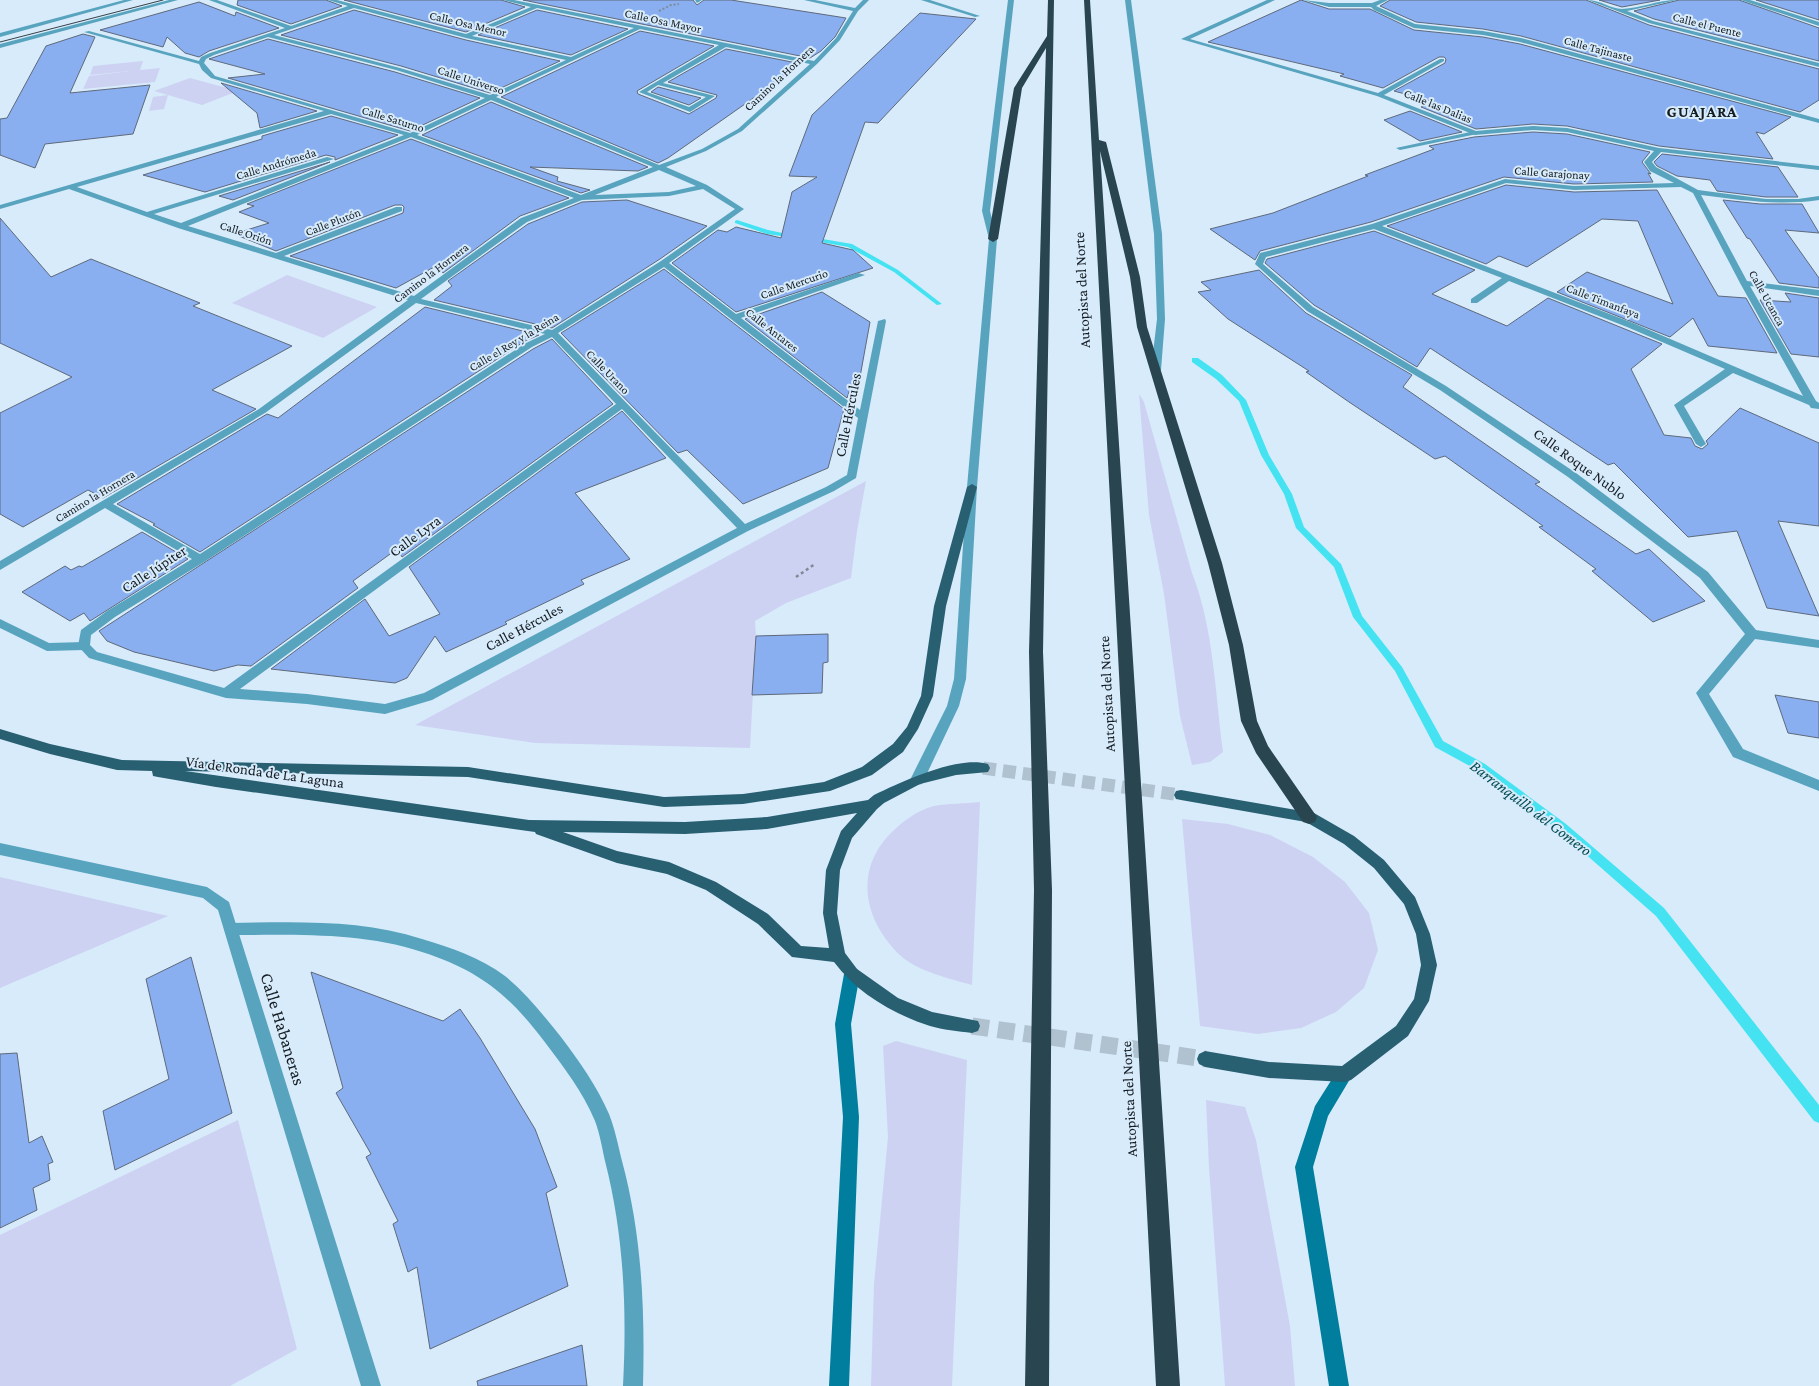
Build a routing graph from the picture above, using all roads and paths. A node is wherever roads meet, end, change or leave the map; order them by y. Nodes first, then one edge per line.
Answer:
1 (130, 0) edge
2 (175, 0) edge
3 (212, 0) edge
4 (331, 0) edge
5 (506, 0) edge
6 (807, 0) edge
7 (866, 0) edge
8 (924, 0) edge
9 (1011, 0) edge
10 (1052, 0) edge
11 (1087, 0) edge
12 (1128, 0) edge
13 (1272, 0) edge
14 (1306, 0) edge
15 (1385, 0) edge
16 (1591, 0) edge
17 (1674, 0) edge
18 (1744, 0) edge
19 (352, 6) junction
20 (537, 6) junction
21 (1373, 6) junction
22 (856, 10) junction
23 (1619, 11) junction
24 (978, 16) dead end
25 (1819, 24) edge
26 (289, 27) junction
27 (640, 27) junction
28 (87, 32) dead end
29 (0, 35) edge
30 (267, 35) junction
31 (1051, 35) junction
32 (466, 36) junction
33 (724, 45) junction
34 (0, 46) edge
35 (572, 59) junction
36 (1442, 60) dead end
37 (201, 63) junction
38 (815, 63) junction
39 (1819, 65) edge
40 (656, 84) junction
41 (1379, 95) junction
42 (492, 98) junction
43 (1093, 104) junction
44 (329, 112) junction
45 (1819, 121) edge
46 (1475, 133) junction
47 (411, 135) junction
48 (1400, 148) dead end
49 (1659, 150) junction
50 (1818, 166) edge
51 (661, 168) junction
52 (1680, 185) junction
53 (69, 187) junction
54 (704, 187) junction
55 (1696, 192) junction
56 (581, 198) junction
57 (1819, 198) edge
58 (0, 207) edge
59 (399, 209) dead end
60 (147, 214) junction
61 (181, 226) junction
62 (1375, 226) junction
63 (993, 239) junction
64 (1263, 255) joint
65 (276, 256) junction
66 (664, 263) junction
67 (861, 275) dead end
68 (1508, 278) junction
69 (1744, 283) junction
70 (1819, 292) edge
71 (416, 300) junction
72 (1474, 301) dead end
73 (736, 317) junction
74 (882, 321) dead end
75 (553, 333) junction
76 (1732, 369) junction
77 (1156, 370) junction
78 (622, 404) junction
79 (1816, 405) edge
80 (1819, 414) edge
81 (864, 418) junction
82 (1700, 444) dead end
83 (972, 487) junction
84 (105, 504) junction
85 (744, 529) junction
86 (200, 559) junction
87 (815, 564) dead end
88 (0, 566) edge
89 (796, 577) dead end
90 (0, 623) edge
91 (1752, 634) junction
92 (1819, 644) edge
93 (84, 646) junction
94 (226, 693) junction
95 (0, 734) edge
96 (117, 764) junction
97 (983, 768) tunnel mouth
98 (917, 780) junction
99 (1819, 786) edge
100 (1181, 795) tunnel mouth
101 (872, 805) junction
102 (1309, 817) junction
103 (529, 826) junction
104 (0, 849) edge
105 (231, 929) junction
106 (838, 956) junction
107 (852, 974) junction
108 (972, 1026) tunnel mouth
109 (1205, 1059) tunnel mouth
110 (1345, 1074) junction
111 (371, 1386) edge
112 (633, 1386) edge
113 (839, 1386) edge
114 (1037, 1386) edge
115 (1168, 1386) edge
116 (1339, 1386) edge

1 - 29 street
2 - 34 street
3 - 26 street
4 - 19 street, Calle Osa Menor
5 - 20 street, Calle Osa Mayor
6 - 22 street
7 - 22 street, Camino la Hornera
8 - 24 street
9 - 63 street
10 - 31 highway
11 - 43 highway, Autopista del Norte
12 - 77 street
13 - 41 street, Calle las Dalias
14 - 21 street, Calle Tajinaste
15 - 21 street, Calle Tajinaste
16 - 23 street, Calle el Puente
17 - 23 street
18 - 25 street
19 - 26 street
19 - 32 street, Calle Osa Menor
20 - 27 street, Calle Osa Mayor
20 - 32 street
21 - 45 street, Calle Tajinaste
22 - 38 street, Camino la Hornera
23 - 39 street, Calle el Puente
26 - 30 street
27 - 33 street, Calle Osa Mayor
27 - 35 street, Calle Andrómeda
28 - 37 street
30 - 37 street
30 - 42 street, Calle Universo
31 - 63 highway
31 - 114 highway
32 - 35 street, Calle Osa Menor
33 - 38 street, Calle Osa Mayor
33 - 40 street
35 - 42 street, Calle Andrómeda
36 - 41 street
37 - 44 street, Calle Saturno
38 - 51 street, Camino la Hornera
40 - 40 street
41 - 46 street, Calle las Dalias
42 - 47 street, Calle Andrómeda
42 - 51 street, Calle Universo
43 - 77 highway
43 - 115 highway, Autopista del Norte
44 - 47 street, Calle Saturno
44 - 53 street
46 - 48 street
46 - 49 street, Calle las Dalias
47 - 56 street, Calle Saturno
47 - 60 street, Calle Andrómeda
47 - 61 street, Calle Andrómeda
49 - 50 street, Calle las Dalias
49 - 52 street
51 - 54 street, Calle el Rey y la Reina
51 - 56 street, Camino la Hornera
52 - 55 street, Calle Garajonay
52 - 62 street, Calle Garajonay
53 - 58 street
53 - 60 street, Calle Orión
54 - 56 street
54 - 66 street, Calle el Rey y la Reina
55 - 57 street, Calle Garajonay
55 - 69 street, Calle Ucanca
56 - 71 street, Camino la Hornera
59 - 65 street, Calle Plutón
60 - 61 street, Calle Orión
61 - 65 street, Calle Orión
62 - 64 street, Calle Garajonay
62 - 68 street, Calle Timanfaya
63 - 83 street
64 - 91 street, Calle Roque Nublo
65 - 71 street, Calle Orión
66 - 73 street, Calle Antares
66 - 75 street, Calle el Rey y la Reina
67 - 73 street, Calle Mercurio
68 - 72 street
68 - 76 street, Calle Timanfaya
69 - 70 street
69 - 79 street, Calle Ucanca
71 - 75 street
71 - 84 street, Camino la Hornera
73 - 81 street, Calle Antares
74 - 81 street, Calle Hércules
75 - 78 street, Calle Urano
75 - 86 street, Calle el Rey y la Reina
76 - 79 street, Calle Timanfaya
76 - 82 street
77 - 102 highway
78 - 85 street, Calle Urano
78 - 94 street, Calle Lyra
79 - 80 street, Calle Ucanca
81 - 85 street, Calle Hércules
83 - 96 main road
83 - 98 street
84 - 86 street, Calle Júpiter
84 - 88 street, Camino la Hornera
85 - 94 street, Calle Hércules
86 - 93 street, Calle Júpiter
87 - 89 path
90 - 93 street
91 - 92 street
91 - 99 street
93 - 94 street, Calle Hércules
95 - 96 main road, Vía de Ronda de La Laguna
96 - 103 main road, Vía de Ronda de La Laguna
97 - 98 main road
98 - 101 main road
100 - 102 main road
101 - 103 main road
101 - 106 main road
102 - 110 main road
103 - 106 main road
104 - 105 street, Calle Habaneras
105 - 111 street, Calle Habaneras
105 - 112 street
106 - 107 main road
107 - 108 main road
107 - 113 main road
109 - 110 main road
110 - 116 main road

